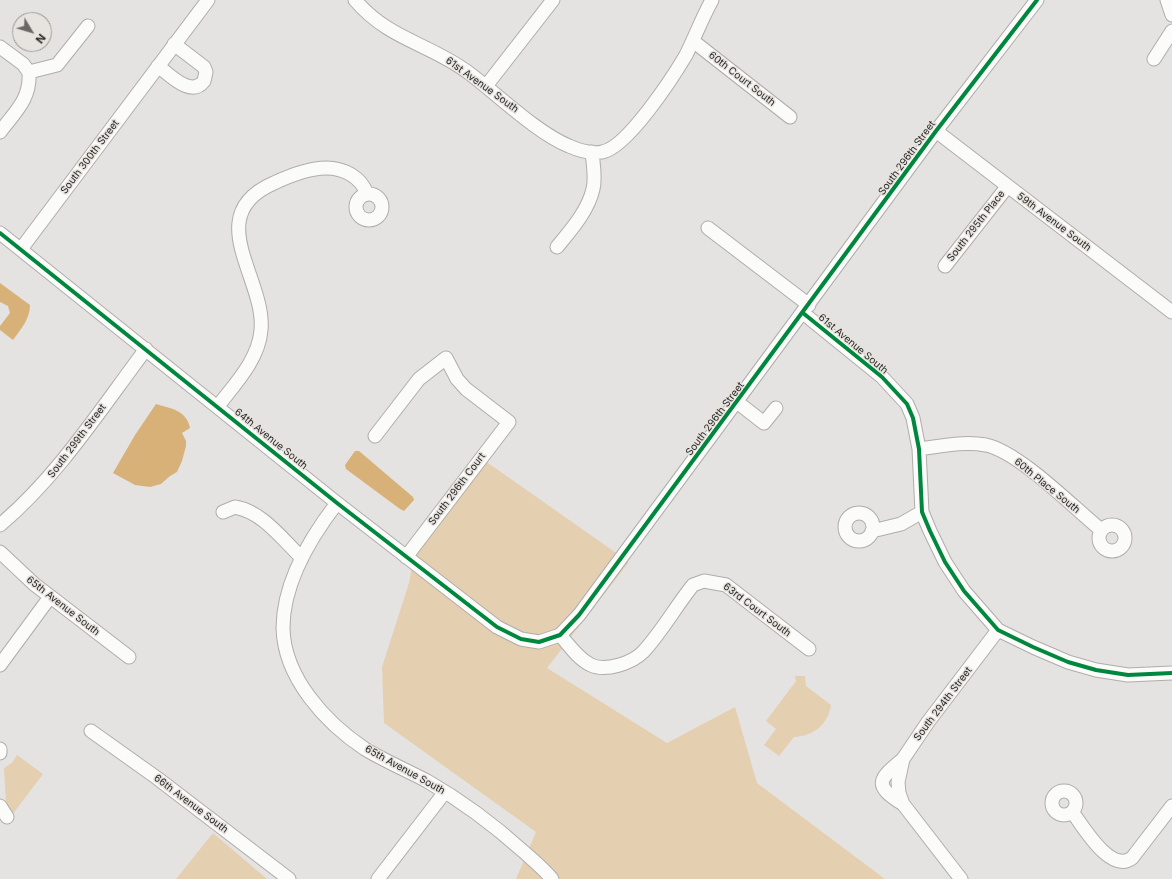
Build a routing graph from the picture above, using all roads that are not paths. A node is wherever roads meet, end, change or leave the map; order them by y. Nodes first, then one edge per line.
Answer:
1 (208, 0) edge
2 (355, 0) edge
3 (553, 0) edge
4 (712, 0) edge
5 (1037, 0) edge
6 (1167, 0) edge
7 (1172, 15) edge
8 (88, 26) dead end
9 (1172, 31) edge
10 (693, 41) junction
11 (174, 44) junction
12 (0, 47) edge
13 (1154, 59) dead end
14 (158, 66) junction
15 (29, 72) junction
16 (486, 86) junction
17 (790, 118) dead end
18 (936, 131) junction
19 (0, 132) edge
20 (592, 152) junction
21 (1007, 186) junction
22 (367, 194) dead end
23 (708, 228) dead end
24 (0, 233) edge
25 (558, 247) dead end
26 (21, 249) junction
27 (945, 266) dead end
28 (806, 309) junction
29 (1172, 312) edge
30 (146, 349) junction
31 (737, 402) junction
32 (218, 406) junction
33 (776, 408) dead end
34 (375, 436) dead end
35 (919, 449) junction
36 (336, 502) junction
37 (223, 512) dead end
38 (922, 512) junction
39 (0, 525) edge
40 (1101, 530) dead end
41 (872, 531) dead end
42 (0, 552) edge
43 (406, 557) junction
44 (302, 558) junction
45 (50, 597) junction
46 (998, 630) junction
47 (560, 635) junction
48 (539, 642) joint
49 (808, 649) dead end
50 (129, 657) dead end
51 (0, 665) edge
52 (1172, 673) edge
53 (91, 731) dead end
54 (903, 759) junction
55 (445, 792) junction
56 (903, 804) junction
57 (0, 806) edge
58 (1172, 806) edge
59 (1073, 813) dead end
60 (6, 817) dead end
61 (289, 879) edge
62 (378, 879) edge
63 (552, 879) edge
64 (961, 879) edge

1 - 11 street, South 300th Street
2 - 16 street, 61st Avenue South
3 - 16 street
4 - 10 street
5 - 18 street, South 296th Street
6 - 7 street
8 - 15 street
9 - 13 street
10 - 17 street, 60th Court South
10 - 20 street
11 - 14 street, South 300th Street
11 - 14 street
12 - 15 street
14 - 26 street, South 300th Street
15 - 19 street
16 - 20 street, 61st Avenue South
18 - 21 street, 59th Avenue South
18 - 28 street, South 296th Street
20 - 25 street
21 - 27 street, South 295th Place
21 - 29 street, 59th Avenue South
22 - 32 street
23 - 28 street, 61st Avenue South
24 - 26 street, 64th Avenue South
26 - 30 street, 64th Avenue South
28 - 31 street, South 296th Street
28 - 35 street, 61st Avenue South
30 - 32 street, 64th Avenue South
30 - 39 street, South 299th Street
31 - 33 street
31 - 47 street, South 296th Street
32 - 36 street, 64th Avenue South
34 - 43 street, South 296th Court
35 - 38 street, 61st Avenue South
35 - 40 street, 60th Place South
36 - 43 street, 64th Avenue South
36 - 44 street, 65th Avenue South
37 - 44 street
38 - 41 street
38 - 46 street, 61st Avenue South
42 - 45 street, 65th Avenue South
43 - 48 street, 64th Avenue South
44 - 55 street, 65th Avenue South
45 - 50 street, 65th Avenue South
45 - 51 street
46 - 52 street, 61st Avenue South
46 - 54 street, South 294th Street
47 - 48 street, South 296th Street
47 - 49 street, 63rd Court South
53 - 61 street, 66th Avenue South
54 - 56 street, South 294th Street
54 - 56 street
55 - 62 street
55 - 63 street, 65th Avenue South
56 - 64 street
57 - 60 street
58 - 59 street

